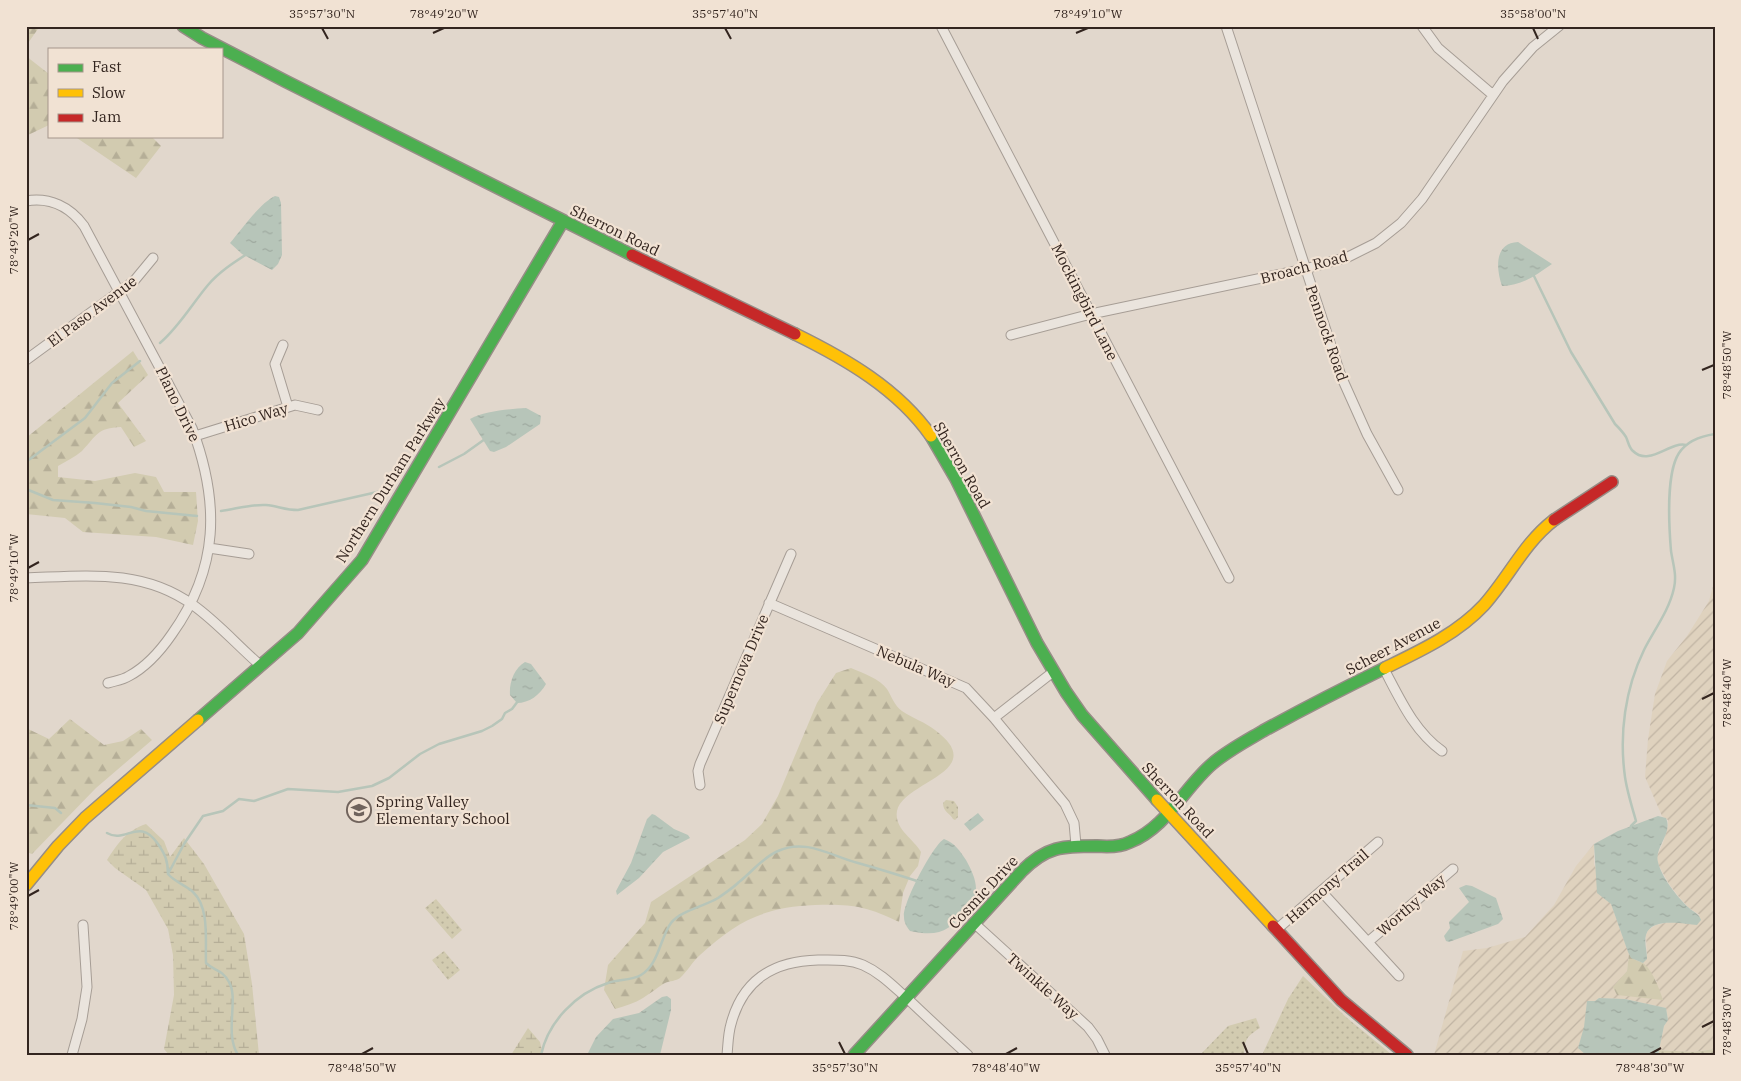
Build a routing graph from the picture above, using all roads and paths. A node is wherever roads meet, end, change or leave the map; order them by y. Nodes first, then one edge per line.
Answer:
1 (183, 26) edge
2 (941, 26) edge
3 (1226, 26) edge
4 (1422, 26) edge
5 (1559, 26) edge
6 (221, 48) edge
7 (222, 48) edge
8 (1493, 95) junction
9 (26, 201) edge
10 (564, 221) junction
11 (153, 258) dead end
12 (1305, 269) junction
13 (119, 291) junction
14 (1091, 314) junction
15 (1011, 335) dead end
16 (283, 345) dead end
17 (26, 360) edge
18 (288, 407) junction
19 (318, 410) dead end
20 (195, 436) junction
21 (1612, 482) dead end
22 (1398, 490) dead end
23 (209, 548) junction
24 (249, 554) dead end
25 (791, 554) dead end
26 (26, 578) edge
27 (1230, 578) dead end
28 (769, 603) junction
29 (192, 604) junction
30 (261, 666) junction
31 (1384, 669) junction
32 (1053, 672) junction
33 (108, 683) dead end
34 (994, 718) junction
35 (1442, 751) dead end
36 (700, 786) dead end
37 (1168, 812) junction
38 (1378, 842) dead end
39 (1076, 845) junction
40 (1453, 869) dead end
41 (26, 885) edge
42 (1321, 891) junction
43 (974, 924) junction
44 (83, 925) dead end
45 (1276, 930) junction
46 (1368, 942) junction
47 (1399, 976) dead end
48 (906, 998) junction
49 (1104, 1054) edge
50 (72, 1055) edge
51 (727, 1055) edge
52 (854, 1055) edge
53 (968, 1055) edge
54 (1407, 1055) edge

1 - 6 street, Sherron Road
2 - 14 street, Mockingbird Lane
3 - 12 street, Pennock Road
4 - 8 street
5 - 8 street, Broach Road
7 - 10 street, Sherron Road
8 - 12 street, Broach Road
9 - 13 street, Plano Drive
10 - 30 street, Northern Durham Parkway
10 - 32 street, Sherron Road
11 - 13 street, El Paso Avenue
12 - 14 street, Broach Road
12 - 22 street, Pennock Road
13 - 17 street, El Paso Avenue
13 - 20 street, Plano Drive
14 - 15 street, Broach Road
14 - 27 street, Mockingbird Lane
16 - 18 street
18 - 19 street, Hico Way
18 - 20 street, Hico Way
20 - 23 street, Plano Drive
21 - 31 street, Scheer Avenue
23 - 24 street
23 - 29 street, Plano Drive
25 - 28 street, Supernova Drive
26 - 29 street
28 - 34 street, Nebula Way
28 - 36 street, Supernova Drive
29 - 30 street
29 - 33 street, Plano Drive
30 - 41 street, Northern Durham Parkway
31 - 35 street
31 - 37 street, Scheer Avenue
32 - 34 street
32 - 37 street, Sherron Road
34 - 39 street, Nebula Way
37 - 39 street, Cosmic Drive
37 - 45 street, Sherron Road
38 - 42 street, Harmony Trail
39 - 43 street, Cosmic Drive
40 - 46 street, Worthy Way
42 - 45 street, Harmony Trail
42 - 46 street
43 - 48 street, Cosmic Drive
43 - 49 street, Twinkle Way
44 - 50 street
45 - 54 street, Sherron Road
46 - 47 street
48 - 51 street
48 - 52 street, Cosmic Drive
48 - 53 street

